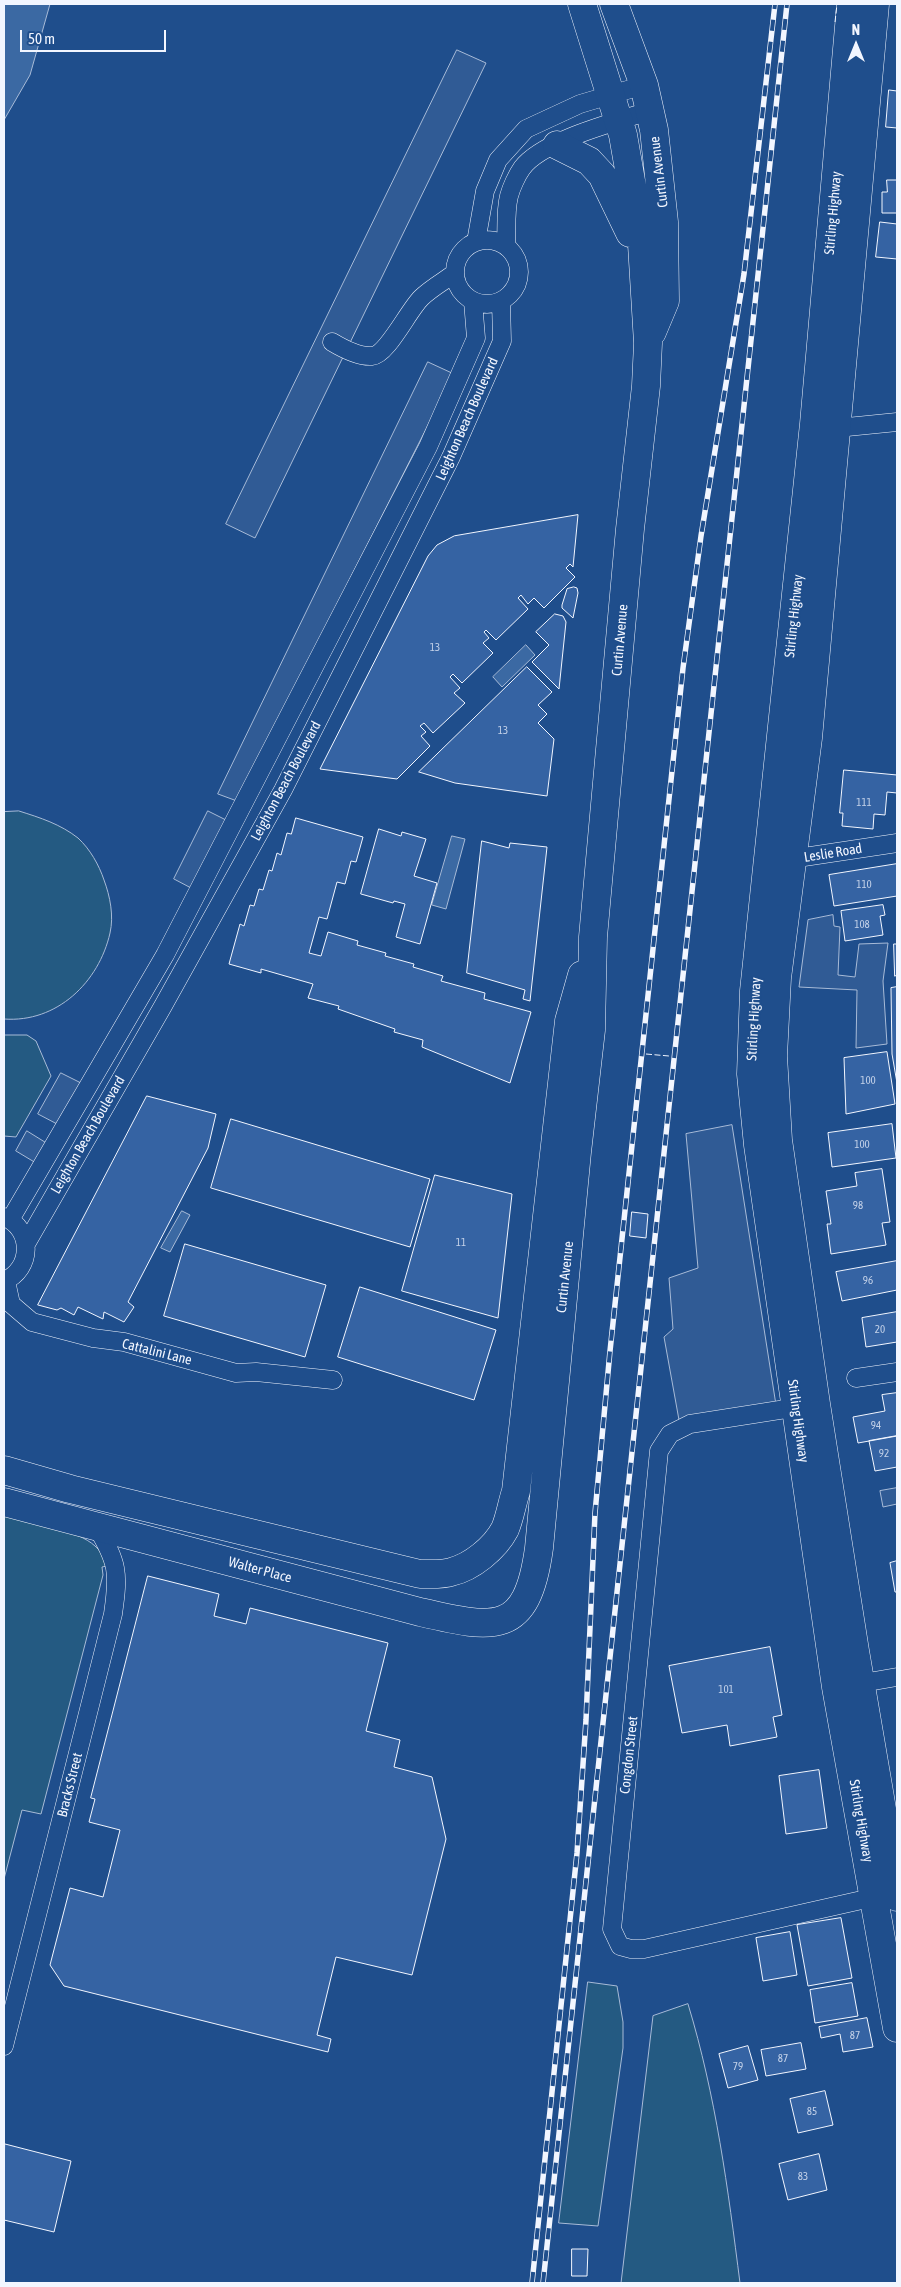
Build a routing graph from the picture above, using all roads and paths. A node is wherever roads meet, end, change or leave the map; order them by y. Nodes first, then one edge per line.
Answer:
1 (582, 4) edge
2 (614, 4) edge
3 (851, 4) edge
4 (875, 4) edge
5 (644, 85) junction
6 (610, 94) junction
7 (649, 111) junction
8 (618, 121) junction
9 (557, 144) junction
10 (476, 242) junction
11 (506, 246) junction
12 (643, 264) junction
13 (455, 273) junction
14 (473, 301) junction
15 (501, 301) junction
16 (332, 342) dead end
17 (648, 343) junction
18 (897, 422) edge
19 (825, 425) junction
20 (897, 843) edge
21 (781, 860) junction
22 (593, 937) junction
23 (7, 1219) edge
24 (26, 1244) junction
25 (5, 1281) edge
26 (897, 1372) edge
27 (856, 1378) dead end
28 (333, 1380) dead end
29 (807, 1405) junction
30 (4, 1470) edge
31 (4, 1502) edge
32 (96, 1526) junction
33 (517, 1611) joint
34 (897, 1677) edge
35 (849, 1686) junction
36 (890, 1895) edge
37 (897, 2028) edge
38 (4, 2046) edge

1 - 6 main road, Curtin Avenue
2 - 5 main road, Curtin Avenue
3 - 19 main road, Stirling Highway
4 - 19 main road, Stirling Highway
5 - 6 street
5 - 7 main road, Curtin Avenue
6 - 8 main road, Curtin Avenue
6 - 10 street
7 - 8 street
7 - 17 main road, Curtin Avenue
8 - 9 street
8 - 12 main road, Curtin Avenue
9 - 11 street
9 - 12 main road
10 - 11 street
10 - 13 street
11 - 15 street
12 - 17 main road, Curtin Avenue
13 - 14 street
13 - 16 street
14 - 15 street
14 - 23 street, Leighton Beach Boulevard
15 - 24 street, Leighton Beach Boulevard
17 - 22 main road, Curtin Avenue
18 - 19 street
19 - 21 main road, Stirling Highway
20 - 21 street, Leslie Road
21 - 29 main road, Stirling Highway
22 - 30 main road, Curtin Avenue
22 - 33 main road, Curtin Avenue
23 - 24 street
24 - 25 street, Leighton Beach Boulevard
25 - 28 street, Cattalini Lane
26 - 27 street
29 - 35 main road, Stirling Highway
29 - 36 street, Congdon Street
31 - 32 main road, Walter Place
32 - 33 main road, Walter Place
32 - 38 street, Bracks Street
34 - 35 street
35 - 36 main road, Stirling Highway
36 - 37 main road, Stirling Highway

